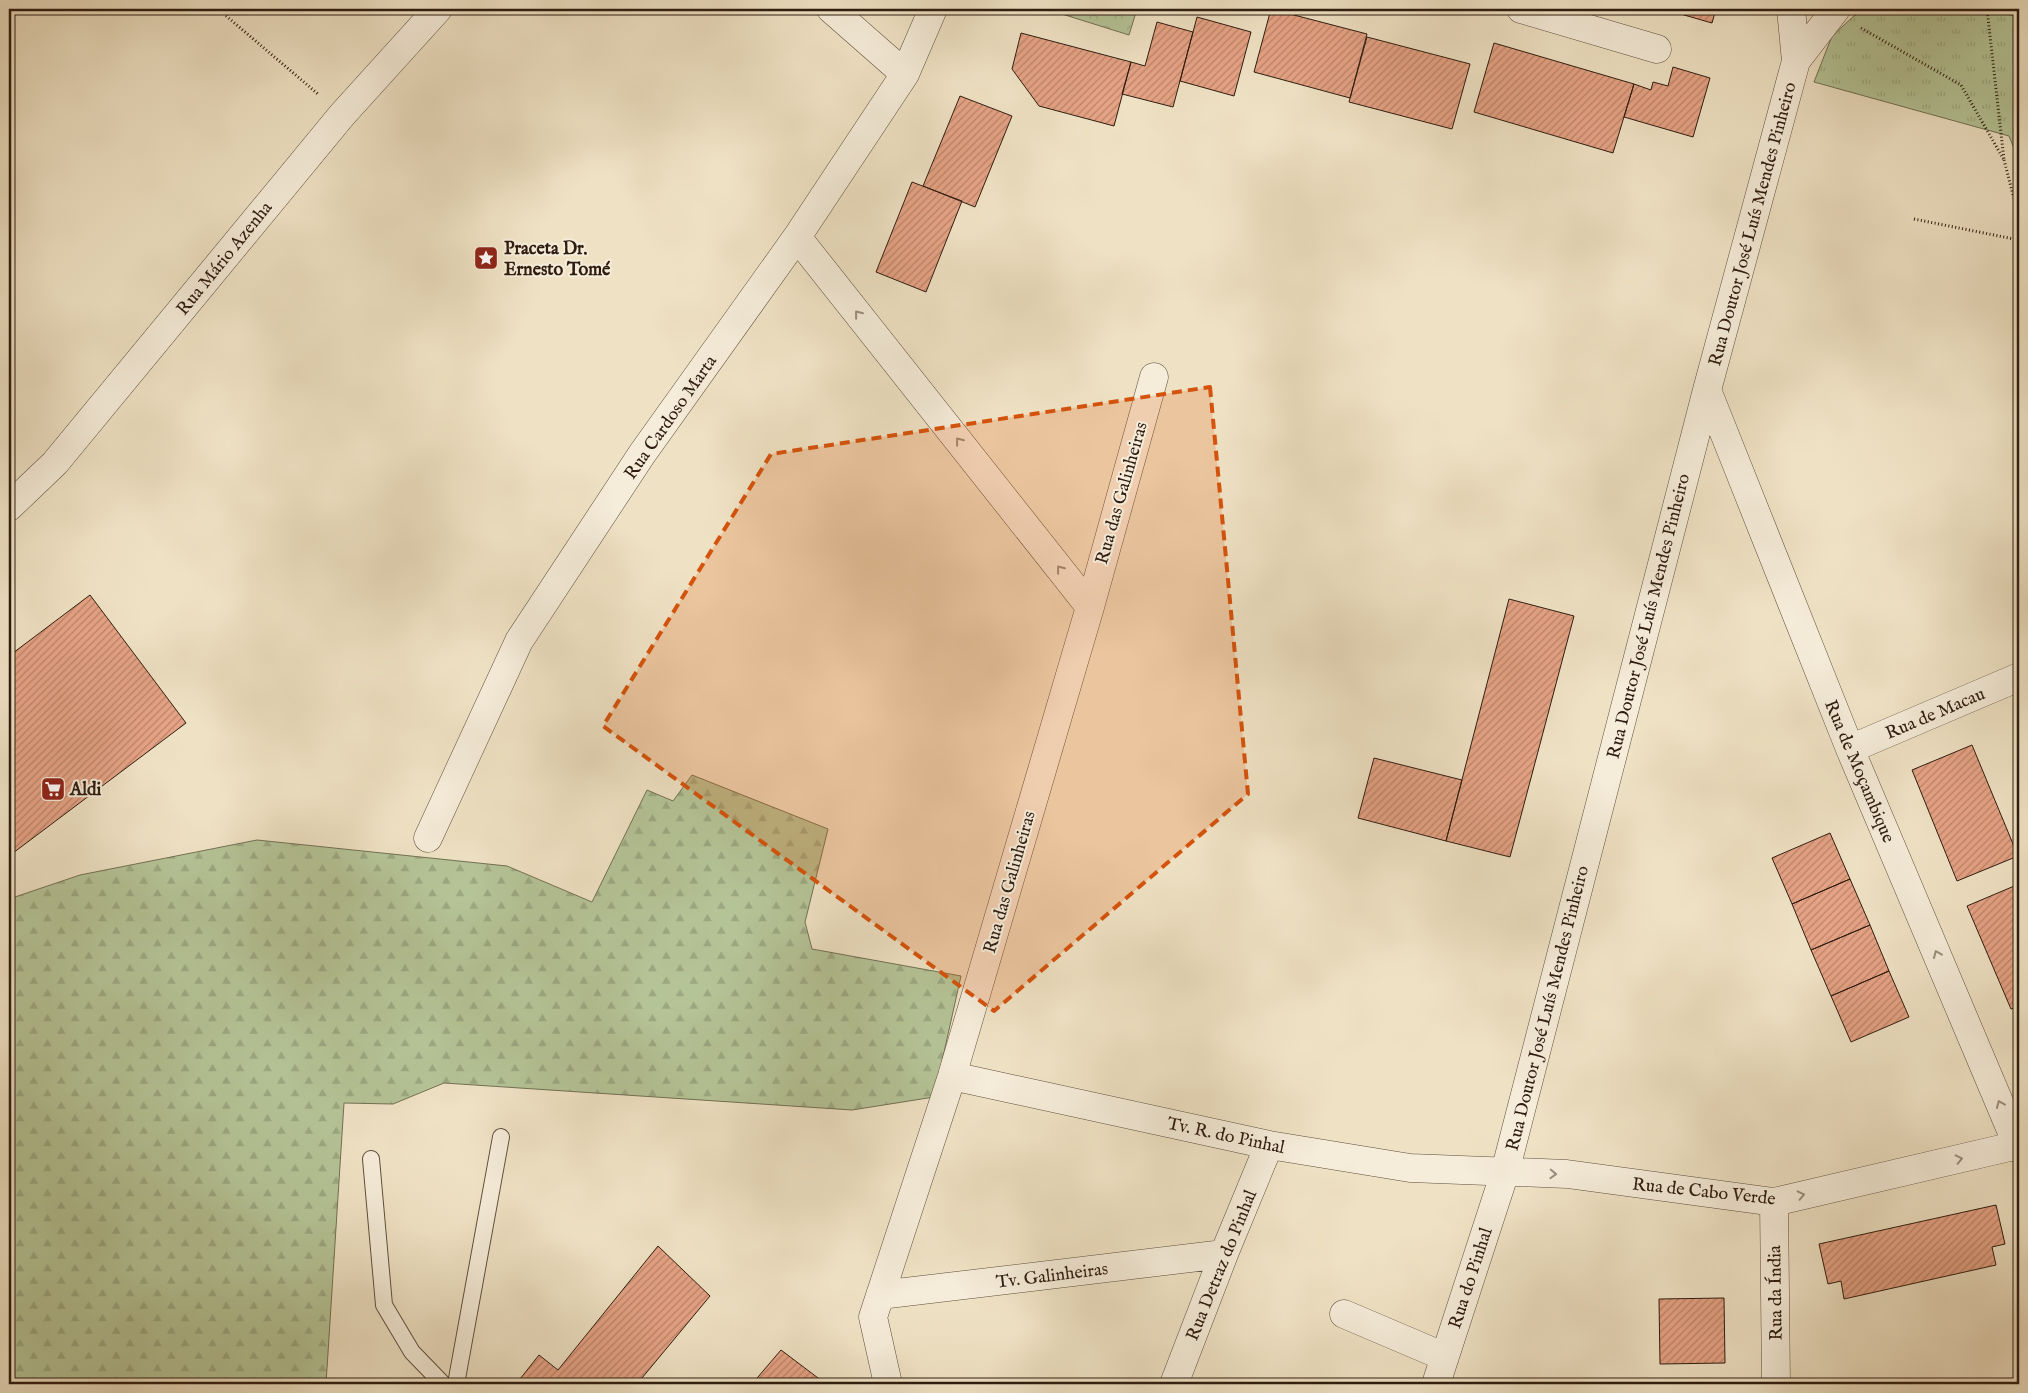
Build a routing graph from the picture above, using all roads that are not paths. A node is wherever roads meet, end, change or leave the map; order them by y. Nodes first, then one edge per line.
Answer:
1 (438, 9) edge
2 (831, 9) edge
3 (933, 9) edge
4 (1521, 9) edge
5 (1791, 9) edge
6 (1833, 13) edge
7 (1658, 49) dead end
8 (1796, 60) junction
9 (904, 74) junction
10 (797, 237) junction
11 (1154, 377) dead end
12 (1707, 390) junction
13 (9, 508) edge
14 (1090, 607) junction
15 (2019, 677) edge
16 (1850, 748) junction
17 (428, 838) dead end
18 (952, 1076) junction
19 (501, 1136) dead end
20 (1269, 1146) junction
21 (2018, 1147) edge
22 (371, 1159) dead end
23 (1505, 1172) junction
24 (1774, 1202) junction
25 (1224, 1254) junction
26 (880, 1296) junction
27 (1344, 1314) dead end
28 (1445, 1357) junction
29 (443, 1384) edge
30 (456, 1384) edge
31 (888, 1384) edge
32 (1174, 1384) edge
33 (1436, 1384) edge
34 (1776, 1384) edge

1 - 13 street, Rua Mário Azenha
2 - 9 street
3 - 9 street, Rua Cardoso Marta
4 - 7 street
5 - 8 street, Rua Doutor José Luís Mendes Pinheiro
6 - 8 street, Rua Doutor José Luís Mendes Pinheiro
8 - 12 street, Rua Doutor José Luís Mendes Pinheiro
9 - 10 street, Rua Cardoso Marta
14 -> 10 street
10 - 17 street, Rua Cardoso Marta
11 - 14 street, Rua das Galinheiras
12 - 16 street, Rua de Moçambique
12 - 23 street, Rua Doutor José Luís Mendes Pinheiro
14 - 18 street, Rua das Galinheiras
15 - 16 street, Rua de Macau
21 -> 16 street, Rua de Moçambique
18 - 20 street, Tv. R. do Pinhal
18 - 26 street, Rua das Galinheiras
19 - 30 lane
20 - 23 street, Tv. R. do Pinhal
20 - 25 street, Rua Detraz do Pinhal
24 -> 21 street, Rua de Cabo Verde
22 - 29 lane
23 -> 24 street, Rua de Cabo Verde
23 - 28 street, Rua do Pinhal
24 - 34 street, Rua da Índia
25 - 26 street, Tv. Galinheiras
25 - 32 street, Rua Detraz do Pinhal
26 - 31 street, Rua das Galinheiras
27 - 28 street
28 - 33 street, Rua do Pinhal

